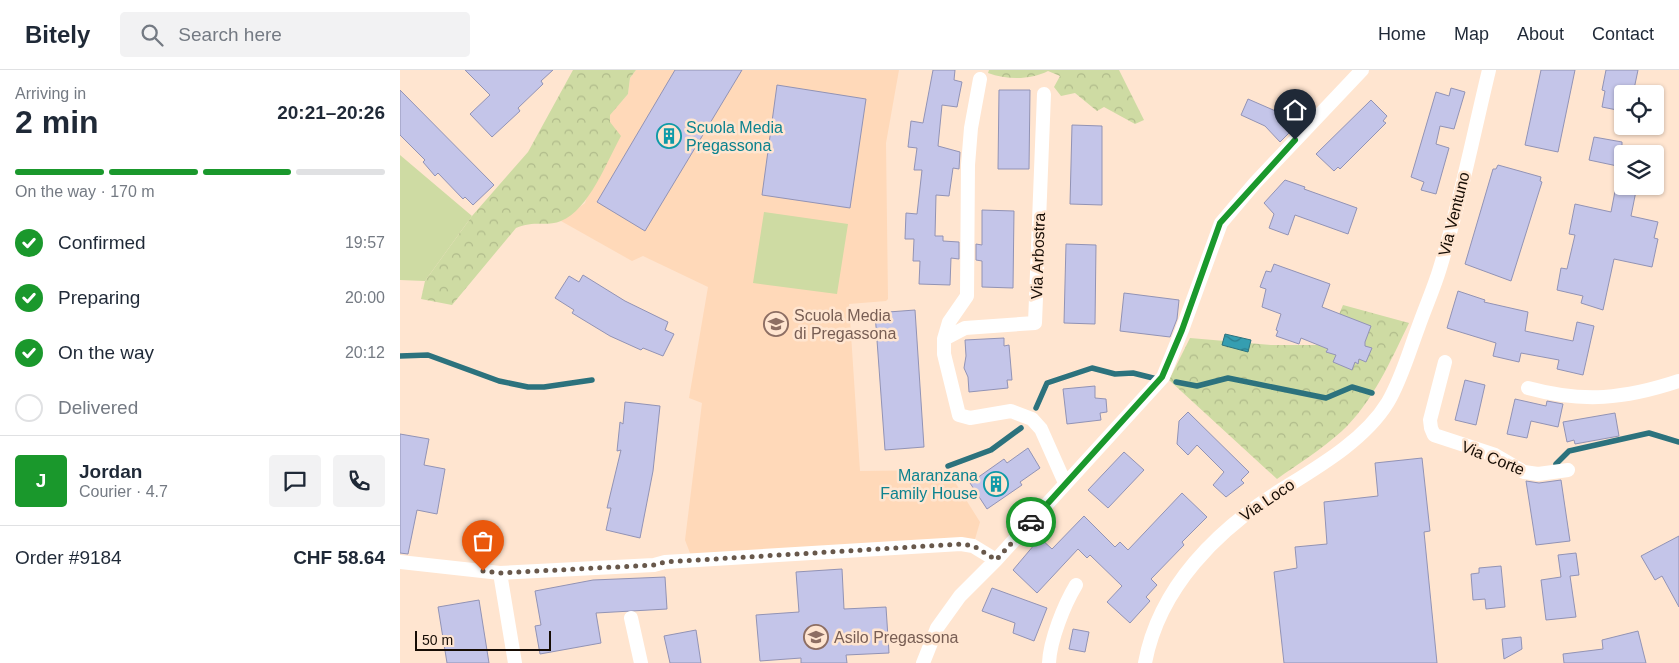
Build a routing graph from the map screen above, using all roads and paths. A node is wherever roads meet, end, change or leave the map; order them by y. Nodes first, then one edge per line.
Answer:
1 (1362, 70) edge
2 (1489, 70) edge
3 (980, 79) dead end
4 (1044, 94) dead end
5 (944, 339) junction
6 (1409, 354) joint
7 (1445, 362) dead end
8 (1679, 381) edge
9 (1528, 388) dead end
10 (1568, 470) dead end
11 (1065, 483) junction
12 (996, 560) junction
13 (400, 562) edge
14 (500, 573) junction
15 (1076, 585) dead end
16 (631, 618) dead end
17 (928, 660) edge
18 (515, 663) edge
19 (641, 663) edge
20 (1049, 663) edge
21 (1145, 663) edge

1 - 11 street
2 - 6 street, Via Ventuno
3 - 5 street
4 - 5 street, Via Arbostra
5 - 11 street
6 - 21 street, Via Loco
7 - 10 street, Via Corte
8 - 9 street
11 - 12 street
12 - 14 street
12 - 17 street
13 - 14 street
14 - 18 street
15 - 20 street
16 - 19 street

